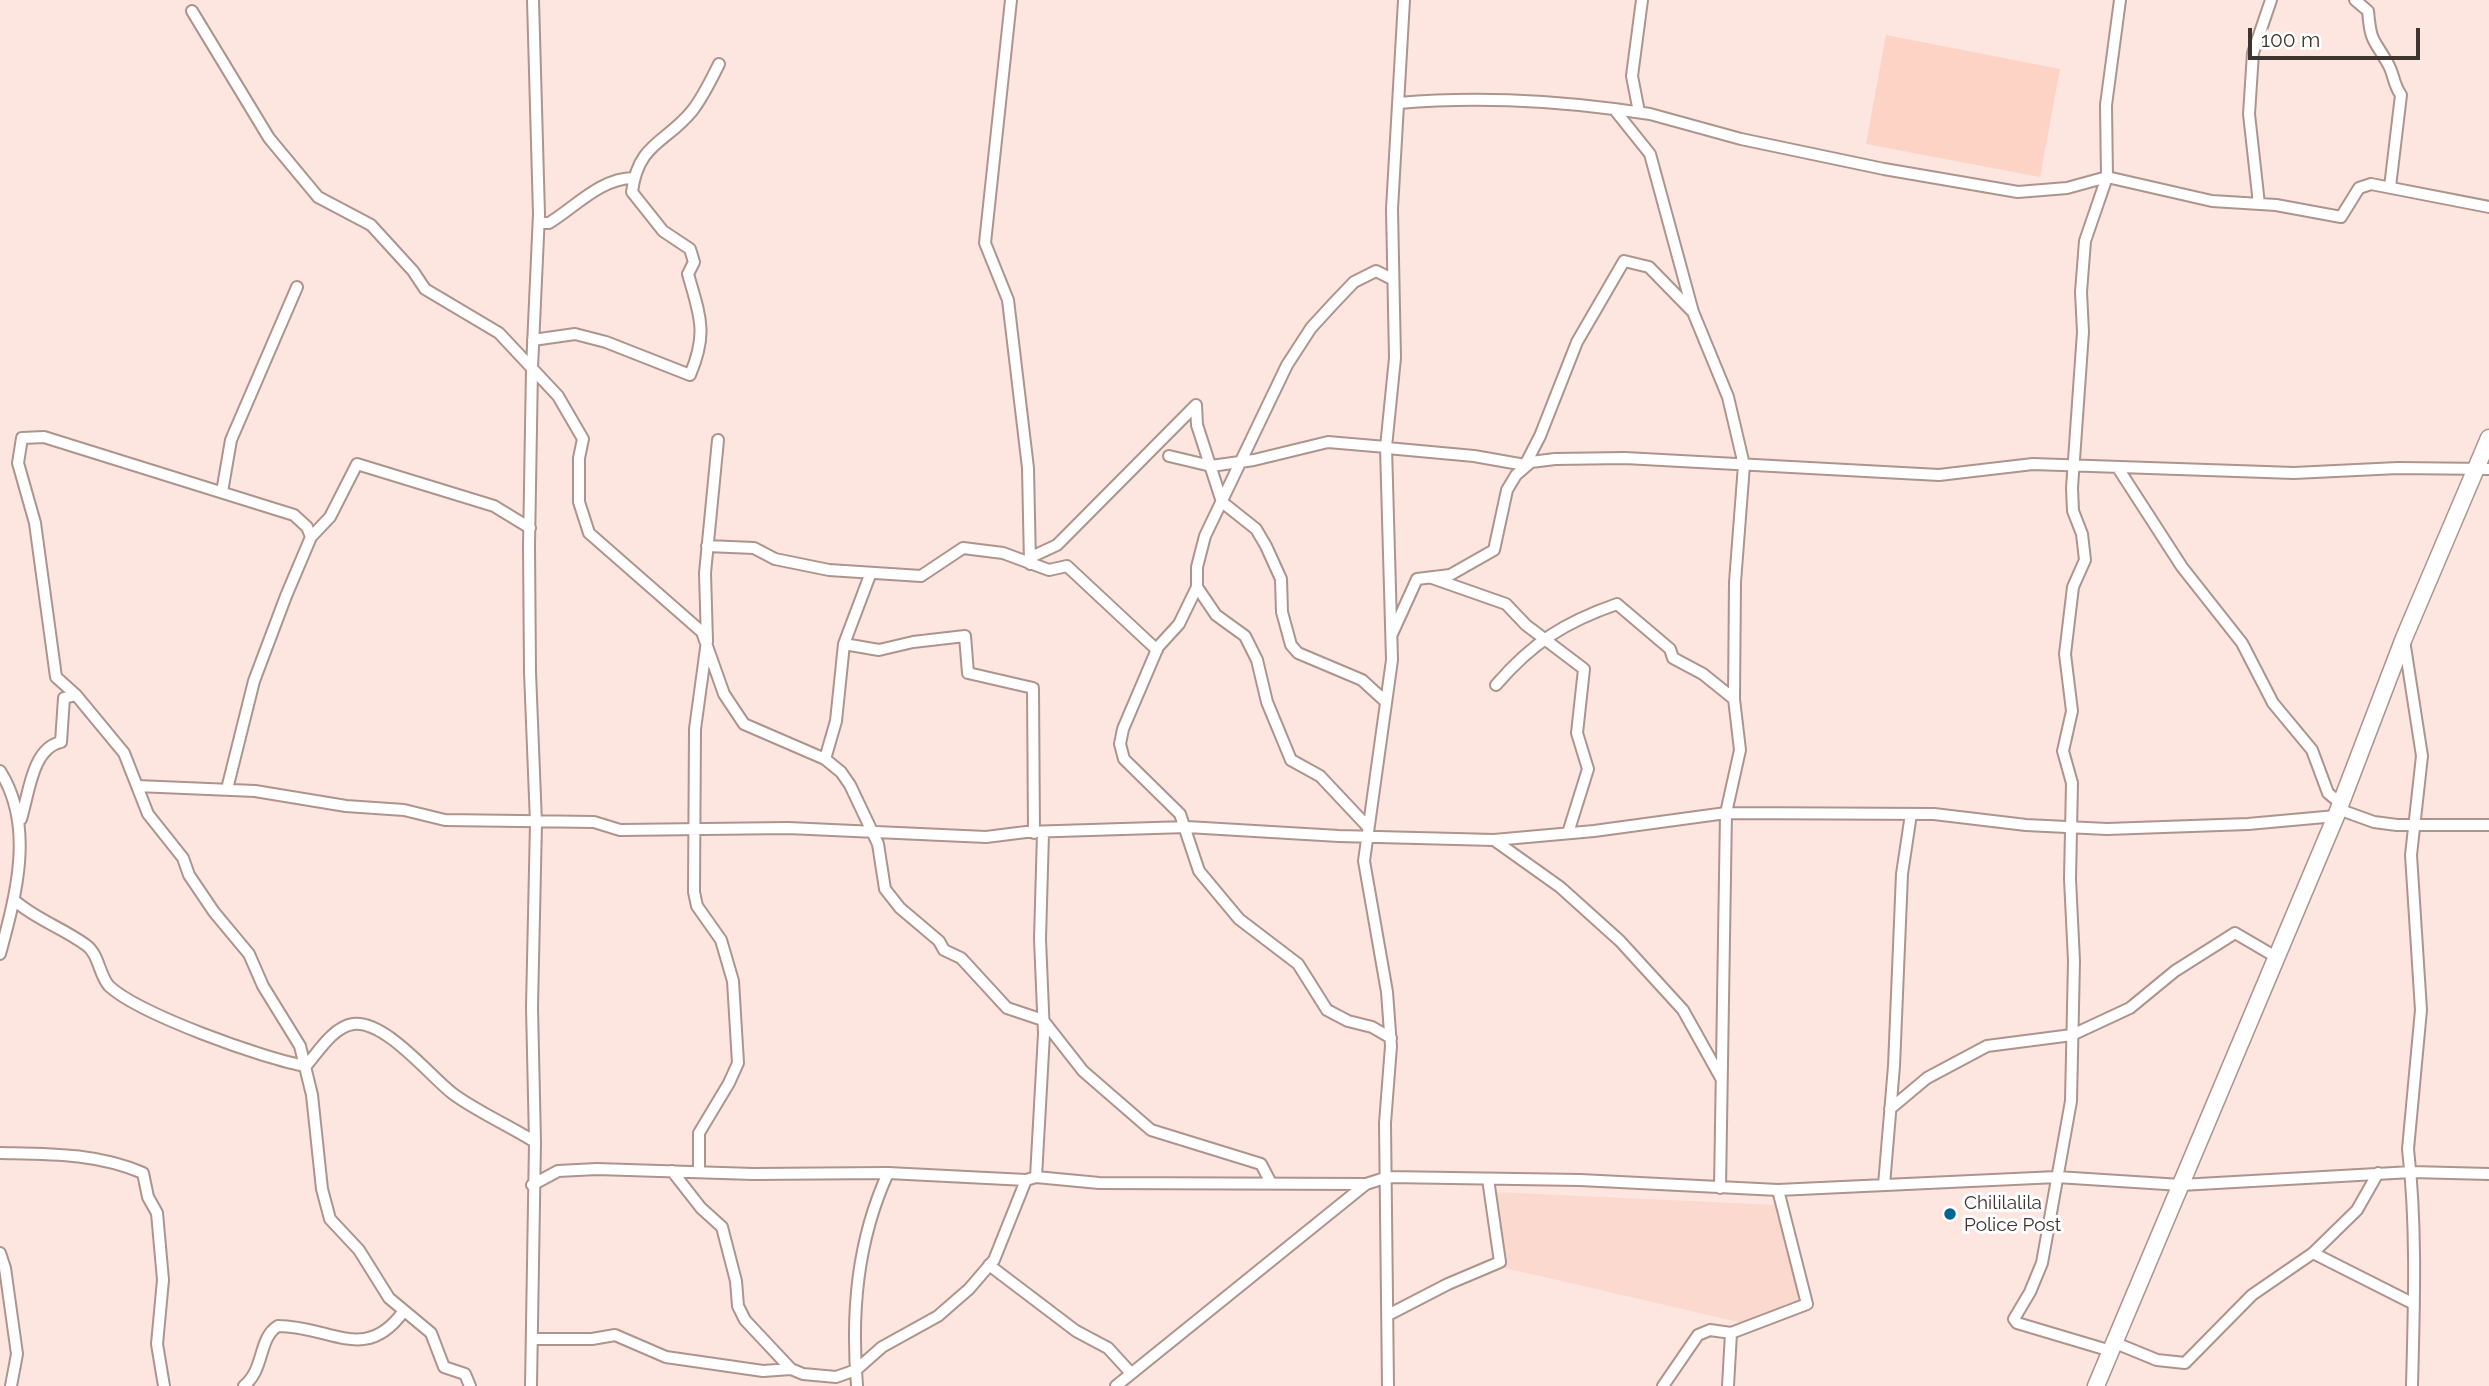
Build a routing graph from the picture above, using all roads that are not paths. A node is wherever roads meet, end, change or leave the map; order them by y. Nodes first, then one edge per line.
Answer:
1 (533, 0) edge
2 (1011, 0) edge
3 (1404, 0) edge
4 (1642, 0) edge
5 (2120, 0) edge
6 (2271, 0) edge
7 (2355, 0) edge
8 (192, 11) dead end
9 (719, 64) dead end
10 (1399, 103) junction
11 (1614, 109) junction
12 (1639, 112) junction
13 (2106, 177) junction
14 (633, 178) junction
15 (2390, 187) junction
16 (2259, 204) junction
17 (2489, 207) edge
18 (539, 223) junction
19 (1392, 279) junction
20 (297, 288) dead end
21 (1693, 312) junction
22 (533, 340) junction
23 (532, 368) junction
24 (2489, 438) edge
25 (718, 440) dead end
26 (1387, 448) junction
27 (1169, 456) dead end
28 (1242, 461) junction
29 (1525, 465) junction
30 (1211, 466) junction
31 (1744, 466) junction
32 (2075, 466) junction
33 (2118, 468) junction
34 (2482, 469) edge
35 (222, 492) junction
36 (1222, 502) junction
37 (530, 528) junction
38 (311, 537) junction
39 (707, 546) junction
40 (1030, 561) junction
41 (870, 575) junction
42 (1426, 576) junction
43 (1197, 587) junction
44 (1392, 634) junction
45 (2404, 638) junction
46 (1545, 639) junction
47 (707, 641) junction
48 (844, 644) junction
49 (1157, 650) junction
50 (1496, 685) dead end
51 (76, 695) junction
52 (1734, 699) junction
53 (1385, 702) junction
54 (825, 759) junction
55 (0, 771) edge
56 (136, 786) junction
57 (228, 789) junction
58 (2338, 809) junction
59 (1727, 813) junction
60 (1911, 814) junction
61 (20, 821) junction
62 (536, 823) junction
63 (2413, 825) junction
64 (2489, 825) edge
65 (1187, 827) junction
66 (693, 828) junction
67 (2071, 828) junction
68 (869, 830) junction
69 (1367, 831) junction
70 (1039, 833) junction
71 (1568, 833) junction
72 (1494, 840) junction
73 (13, 900) junction
74 (0, 954) edge
75 (2276, 957) junction
76 (1044, 1020) junction
77 (2072, 1035) junction
78 (1391, 1038) junction
79 (306, 1066) junction
80 (1722, 1080) junction
81 (1890, 1109) junction
82 (534, 1142) junction
83 (0, 1153) edge
84 (672, 1171) junction
85 (699, 1172) junction
86 (888, 1172) junction
87 (2412, 1172) junction
88 (2378, 1173) junction
89 (2489, 1174) edge
90 (1388, 1177) junction
91 (2057, 1177) junction
92 (1031, 1178) junction
93 (1488, 1179) junction
94 (1271, 1183) junction
95 (1366, 1184) junction
96 (532, 1185) junction
97 (1884, 1185) junction
98 (2182, 1185) junction
99 (1720, 1188) junction
100 (1778, 1190) junction
101 (0, 1253) edge
102 (2313, 1253) junction
103 (989, 1265) junction
104 (2414, 1304) junction
105 (403, 1312) junction
106 (1388, 1315) junction
107 (1731, 1333) junction
108 (533, 1339) junction
109 (2112, 1346) junction
110 (791, 1369) junction
111 (856, 1370) junction
112 (1130, 1373) junction
113 (11, 1386) edge
114 (164, 1386) edge
115 (244, 1386) edge
116 (470, 1386) edge
117 (531, 1386) edge
118 (858, 1386) edge
119 (1116, 1386) edge
120 (1388, 1386) edge
121 (1663, 1386) edge
122 (1728, 1386) edge
123 (2096, 1386) edge
124 (2412, 1386) edge

1 - 18 street
2 - 40 street
3 - 10 street
4 - 12 street
5 - 13 street
6 - 16 street
7 - 15 street
8 - 23 street
9 - 14 street
10 - 11 street
10 - 19 street
11 - 12 street
11 - 21 street
12 - 13 street
13 - 16 street
13 - 32 street
14 - 18 street
14 - 22 street
15 - 16 street
15 - 17 street
18 - 22 street
19 - 26 street
19 - 28 street
20 - 35 street
21 - 29 street
21 - 31 street
22 - 23 street
23 - 37 street
23 - 47 street
24 - 34 street
25 - 39 street
26 - 28 street
26 - 29 street
26 - 44 street
27 - 30 street
28 - 30 street
28 - 36 street
29 - 31 street
29 - 42 street
30 - 36 street
30 - 40 street
31 - 32 street
31 - 52 street
32 - 33 street
32 - 67 street
33 - 34 street
33 - 58 street
34 - 45 street
35 - 38 street
35 - 51 street
36 - 43 street
36 - 53 street
37 - 38 street
37 - 62 street
38 - 57 street
39 - 41 street
39 - 47 street
40 - 41 street
40 - 49 street
41 - 48 street
42 - 44 street
42 - 46 street
43 - 49 street
43 - 69 street
44 - 53 street
45 - 58 street
45 - 63 street
46 - 50 street
46 - 52 street
46 - 71 street
47 - 54 street
47 - 66 street
48 - 54 street
48 - 70 street
49 - 65 street
51 - 56 street
51 - 61 street
52 - 59 street
53 - 69 street
54 - 68 street
55 - 61 street
56 - 57 street
56 - 79 street
57 - 62 street
58 - 63 street
58 - 67 street
58 - 75 street
59 - 60 street
59 - 71 street
59 - 80 street
60 - 67 street
60 - 81 street
61 - 73 street
62 - 66 street
62 - 82 street
63 - 64 street
63 - 87 street
65 - 69 street
65 - 70 street
65 - 78 street
66 - 68 street
66 - 85 street
67 - 77 street
68 - 70 street
68 - 76 street
69 - 72 street
69 - 78 street
70 - 76 street
71 - 72 street
72 - 80 street
73 - 74 street
73 - 79 street
75 - 77 street
75 - 98 street
76 - 92 street
76 - 94 street
77 - 81 street
77 - 91 street
78 - 90 street
79 - 82 street
79 - 105 street
80 - 99 street
81 - 97 street
82 - 96 street
83 - 114 street
84 - 85 street
84 - 96 street
84 - 110 street
85 - 86 street
86 - 92 street
86 - 111 street
87 - 88 street
87 - 89 street
87 - 104 street
88 - 98 street
88 - 102 street
90 - 93 street
90 - 95 street
90 - 106 street
91 - 97 street
91 - 98 street
91 - 109 street
92 - 94 street
92 - 103 street
93 - 99 street
93 - 106 street
94 - 95 street
95 - 112 street
96 - 108 street
97 - 100 street
98 - 109 street
99 - 100 street
100 - 107 street
101 - 113 street
102 - 104 street
102 - 109 street
103 - 111 street
103 - 112 street
104 - 124 street
105 - 115 street
105 - 116 street
106 - 120 street
107 - 121 street
107 - 122 street
108 - 110 street
108 - 117 street
109 - 123 street
110 - 111 street
111 - 118 street
112 - 119 street

